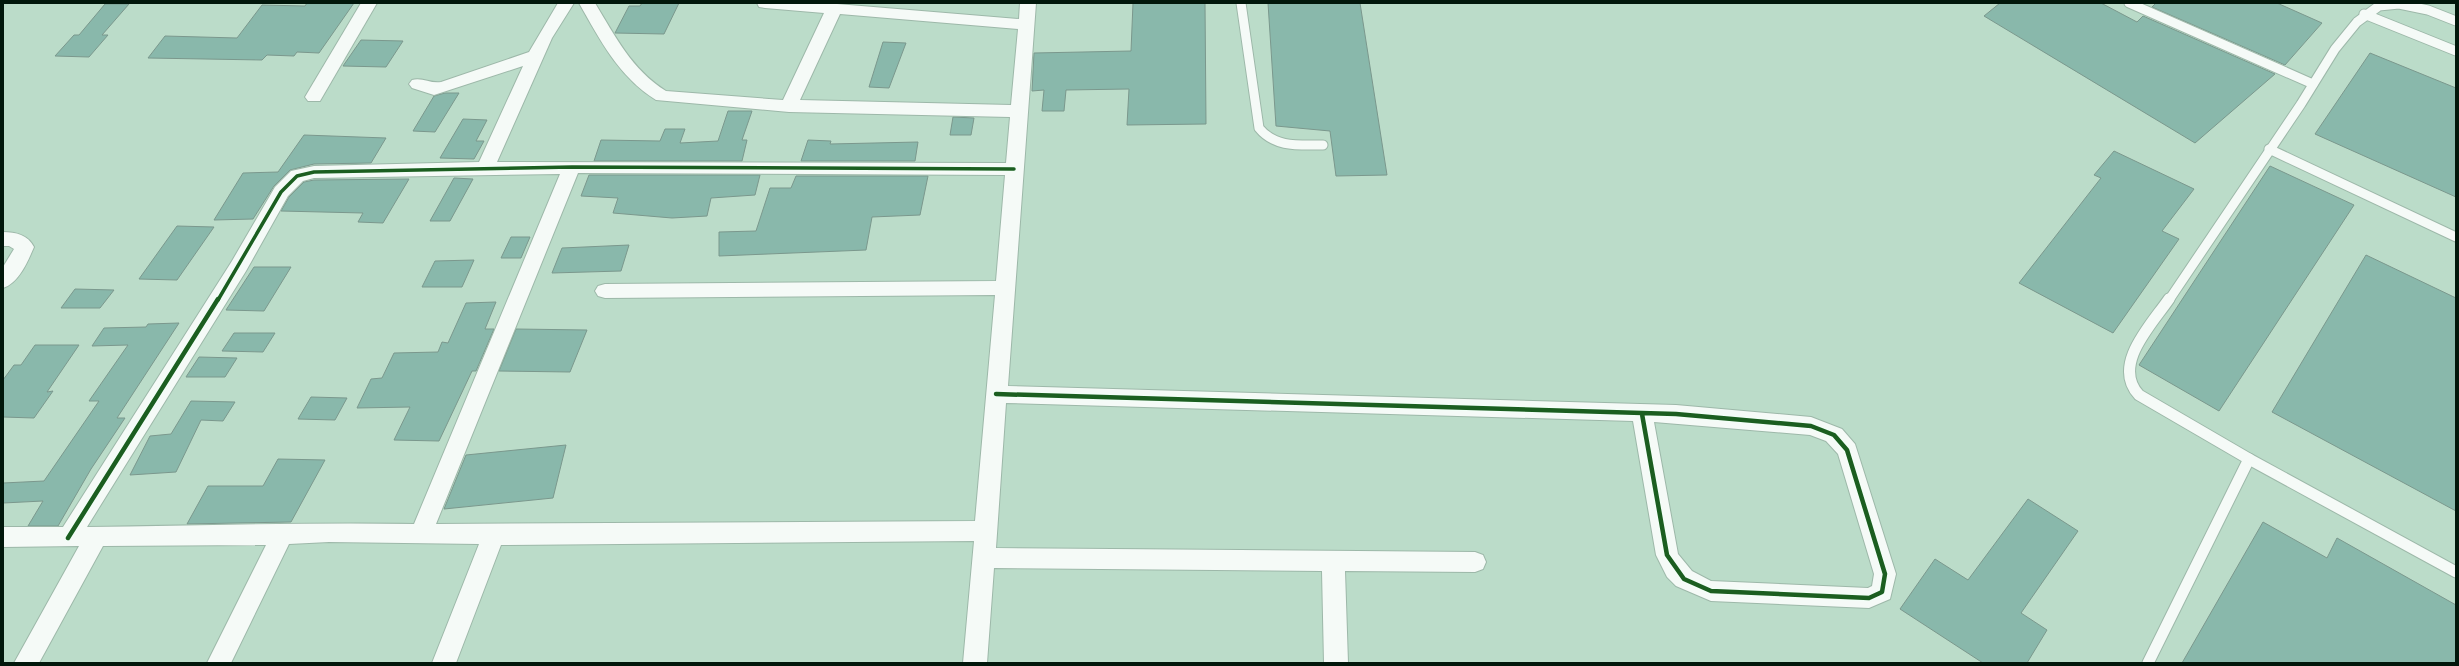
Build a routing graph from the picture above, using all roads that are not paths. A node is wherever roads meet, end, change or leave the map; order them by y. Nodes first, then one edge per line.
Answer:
1 (368, 3) edge
2 (566, 3) edge
3 (587, 3) edge
4 (765, 3) edge
5 (1028, 3) edge
6 (1242, 3) edge
7 (2129, 3) edge
8 (834, 9) junction
9 (2364, 14) junction
10 (2454, 19) edge
11 (1026, 25) junction
12 (2456, 51) edge
13 (535, 56) junction
14 (418, 84) dead end
15 (2313, 84) junction
16 (314, 97) dead end
17 (789, 106) junction
18 (1019, 111) junction
19 (1323, 145) dead end
20 (2269, 150) junction
21 (486, 167) junction
22 (572, 167) junction
23 (1014, 169) junction
24 (2456, 237) edge
25 (3, 239) edge
26 (3, 281) edge
27 (1005, 288) junction
28 (605, 291) dead end
29 (996, 394) junction
30 (1642, 414) junction
31 (2249, 459) junction
32 (986, 530) junction
33 (421, 534) junction
34 (494, 534) junction
35 (282, 535) junction
36 (3, 537) edge
37 (96, 537) junction
38 (68, 538) junction
39 (983, 558) junction
40 (1333, 561) junction
41 (1476, 562) dead end
42 (2456, 572) edge
43 (26, 663) edge
44 (219, 663) edge
45 (444, 663) edge
46 (975, 663) edge
47 (1336, 663) edge
48 (2148, 663) edge

1 - 16 street
2 - 13 street
3 - 17 street
4 - 8 street
5 - 11 street
6 - 19 lane
7 - 15 lane
8 - 11 street
8 - 17 street
9 - 10 lane
9 - 12 lane
9 - 15 lane
11 - 18 street
13 - 14 street
13 - 21 street
15 - 20 lane
17 - 18 street
18 - 23 street
20 - 24 lane
20 - 31 lane
21 - 22 street
21 - 38 street
22 - 23 street
22 - 33 street
23 - 27 street
25 - 26 street
27 - 28 street
27 - 29 street
29 - 30 street
29 - 32 street
30 - 30 street
31 - 42 lane
31 - 48 lane
32 - 34 street
32 - 39 street
33 - 34 street
33 - 35 street
34 - 45 street
35 - 37 street
35 - 44 street
36 - 38 street
37 - 38 street
37 - 43 street
39 - 40 street
39 - 46 street
40 - 41 street
40 - 47 street

